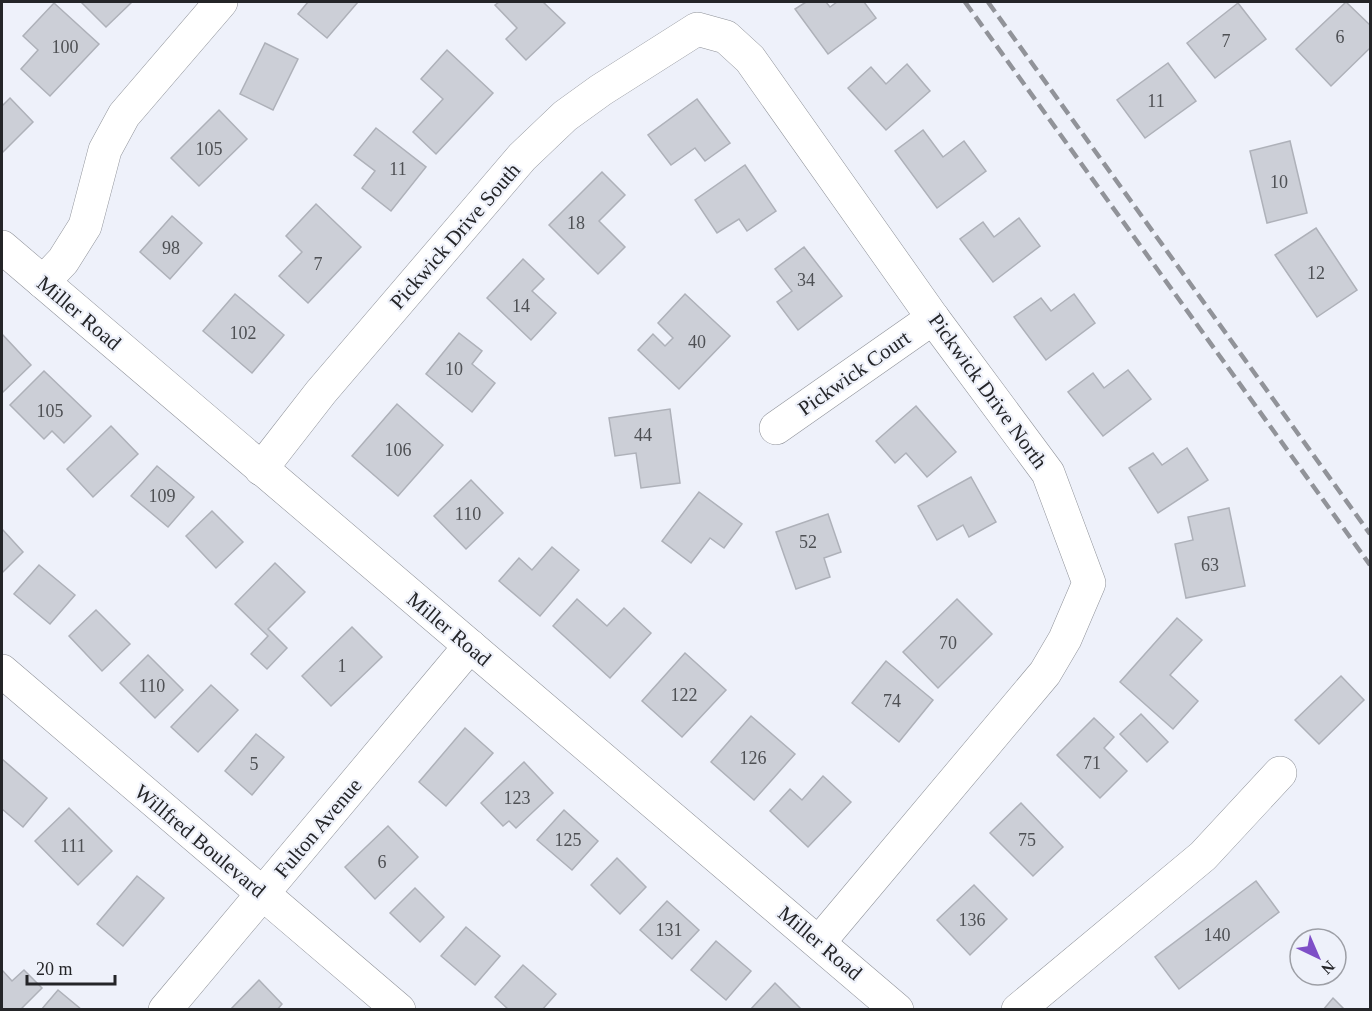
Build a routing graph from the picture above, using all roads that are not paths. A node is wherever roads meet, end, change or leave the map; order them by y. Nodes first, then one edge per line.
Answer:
1 (221, 2) edge
2 (681, 39) joint
3 (2, 247) edge
4 (43, 282) junction
5 (933, 318) junction
6 (776, 428) dead end
7 (261, 469) junction
8 (470, 646) junction
9 (2, 671) edge
10 (1280, 773) dead end
11 (262, 894) junction
12 (819, 941) junction
13 (165, 1010) edge
14 (399, 1010) edge
15 (897, 1010) edge
16 (1018, 1010) edge

1 - 4 street
2 - 5 street, Pickwick Drive North
2 - 7 street, Pickwick Drive South
3 - 4 street, Miller Road
4 - 7 street, Miller Road
5 - 6 street, Pickwick Court
5 - 12 street, Pickwick Drive North
7 - 8 street, Miller Road
8 - 11 street, Fulton Avenue
8 - 12 street, Miller Road
9 - 11 street, Willfred Boulevard
10 - 16 street
11 - 13 street, Fulton Avenue
11 - 14 street, Willfred Boulevard
12 - 15 street, Miller Road

